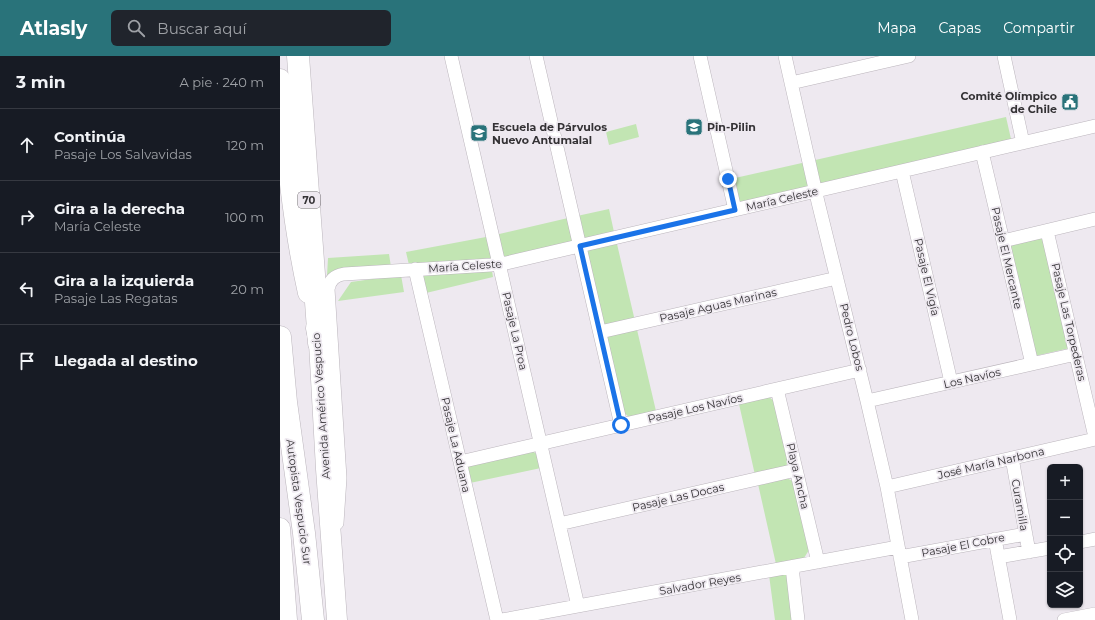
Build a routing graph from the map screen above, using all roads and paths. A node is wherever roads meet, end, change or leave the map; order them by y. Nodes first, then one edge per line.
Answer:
1 (298, 56) edge
2 (451, 56) edge
3 (536, 56) edge
4 (700, 56) edge
5 (785, 56) edge
6 (909, 56) edge
7 (1004, 56) edge
8 (280, 79) edge
9 (791, 83) junction
10 (1095, 126) edge
11 (1024, 143) junction
12 (982, 152) junction
13 (902, 171) junction
14 (816, 191) junction
15 (735, 210) junction
16 (1095, 219) edge
17 (1047, 231) junction
18 (1003, 242) junction
19 (580, 246) junction
20 (499, 264) junction
21 (415, 269) junction
22 (347, 273) joint
23 (837, 278) junction
24 (600, 332) junction
25 (280, 337) edge
26 (319, 343) junction
27 (1076, 354) junction
28 (1032, 364) junction
29 (860, 370) junction
30 (951, 382) junction
31 (777, 389) junction
32 (867, 401) junction
33 (286, 402) junction
34 (621, 425) junction
35 (280, 436) edge
36 (1095, 438) edge
37 (541, 444) junction
38 (1012, 458) junction
39 (460, 462) junction
40 (796, 470) junction
41 (887, 487) junction
42 (559, 524) junction
43 (280, 528) edge
44 (1026, 534) junction
45 (995, 539) junction
46 (1095, 539) edge
47 (1083, 541) edge
48 (1047, 549) edge
49 (899, 552) junction
50 (1029, 552) junction
51 (998, 557) junction
52 (818, 562) junction
53 (792, 567) junction
54 (333, 568) junction
55 (578, 606) junction
56 (1095, 614) edge
57 (1072, 619) edge
58 (287, 620) edge
59 (313, 620) edge
60 (337, 620) edge
61 (497, 620) edge
62 (502, 620) edge
63 (798, 620) edge
64 (912, 620) edge
65 (1010, 620) edge

1 - 26 highway, 70
2 - 20 street, Pasaje La Proa
3 - 19 street
4 - 15 street
5 - 9 street, Pedro Lobos
6 - 9 street
7 - 11 street
8 - 26 main road, Avenida Américo Vespucio
9 - 14 street, Pedro Lobos
10 - 11 street, María Celeste
11 - 12 street, María Celeste
12 - 13 street, María Celeste
12 - 18 street, Pasaje El Mercante
13 - 14 street, María Celeste
13 - 30 street, Pasaje El Vigía
14 - 15 street, María Celeste
14 - 23 street, Pedro Lobos
15 - 19 street, María Celeste
16 - 17 street
17 - 18 street
17 - 27 street, Pasaje Las Torpederas
18 - 28 street, Pasaje El Mercante
19 - 20 street, María Celeste
19 - 24 street
20 - 21 street, María Celeste
20 - 37 street, Pasaje La Proa
21 - 22 street, María Celeste
21 - 39 street, Pasaje La Aduana
22 - 54 street, Avenida Américo Vespucio
23 - 24 street, Pasaje Aguas Marinas
23 - 29 street, Pedro Lobos
24 - 34 street
25 - 33 highway, Autopista Vespucio Sur
26 - 54 main road, Avenida Américo Vespucio / 70
27 - 28 street, Los Navíos
27 - 36 street, Pasaje Las Torpederas
28 - 30 street, Los Navíos
29 - 31 street, Pasaje Los Navíos
29 - 32 street, Pedro Lobos
30 - 32 street, Los Navíos
31 - 34 street, Pasaje Los Navíos
31 - 40 street, Playa Ancha
32 - 41 street, Pedro Lobos
33 - 35 highway
33 - 59 highway, Autopista Vespucio Sur
34 - 37 street, Pasaje Los Navíos
36 - 38 street, José María Narbona
37 - 39 street, Pasaje Los Navíos
37 - 42 street, Pasaje La Proa
38 - 41 street, José María Narbona
38 - 44 street, Curamilla
39 - 61 street, Pasaje La Aduana
40 - 42 street, Pasaje Las Docas
40 - 52 street, Playa Ancha
41 - 49 street, Pedro Lobos
42 - 55 street, Pasaje La Proa
43 - 58 main road
44 - 45 street, Pasaje El Cobre
44 - 50 street, Curamilla
45 - 49 street, Pasaje El Cobre
45 - 51 street
46 - 47 street
48 - 50 street, Pasaje El Cobre
49 - 52 street, Salvador Reyes
49 - 64 street, Pedro Lobos
50 - 51 street, Pasaje El Cobre
51 - 65 street
52 - 53 street, Salvador Reyes
53 - 55 street, Salvador Reyes
53 - 63 street
54 - 60 main road, Avenida Américo Vespucio / 70
55 - 62 street, Salvador Reyes
56 - 57 street

